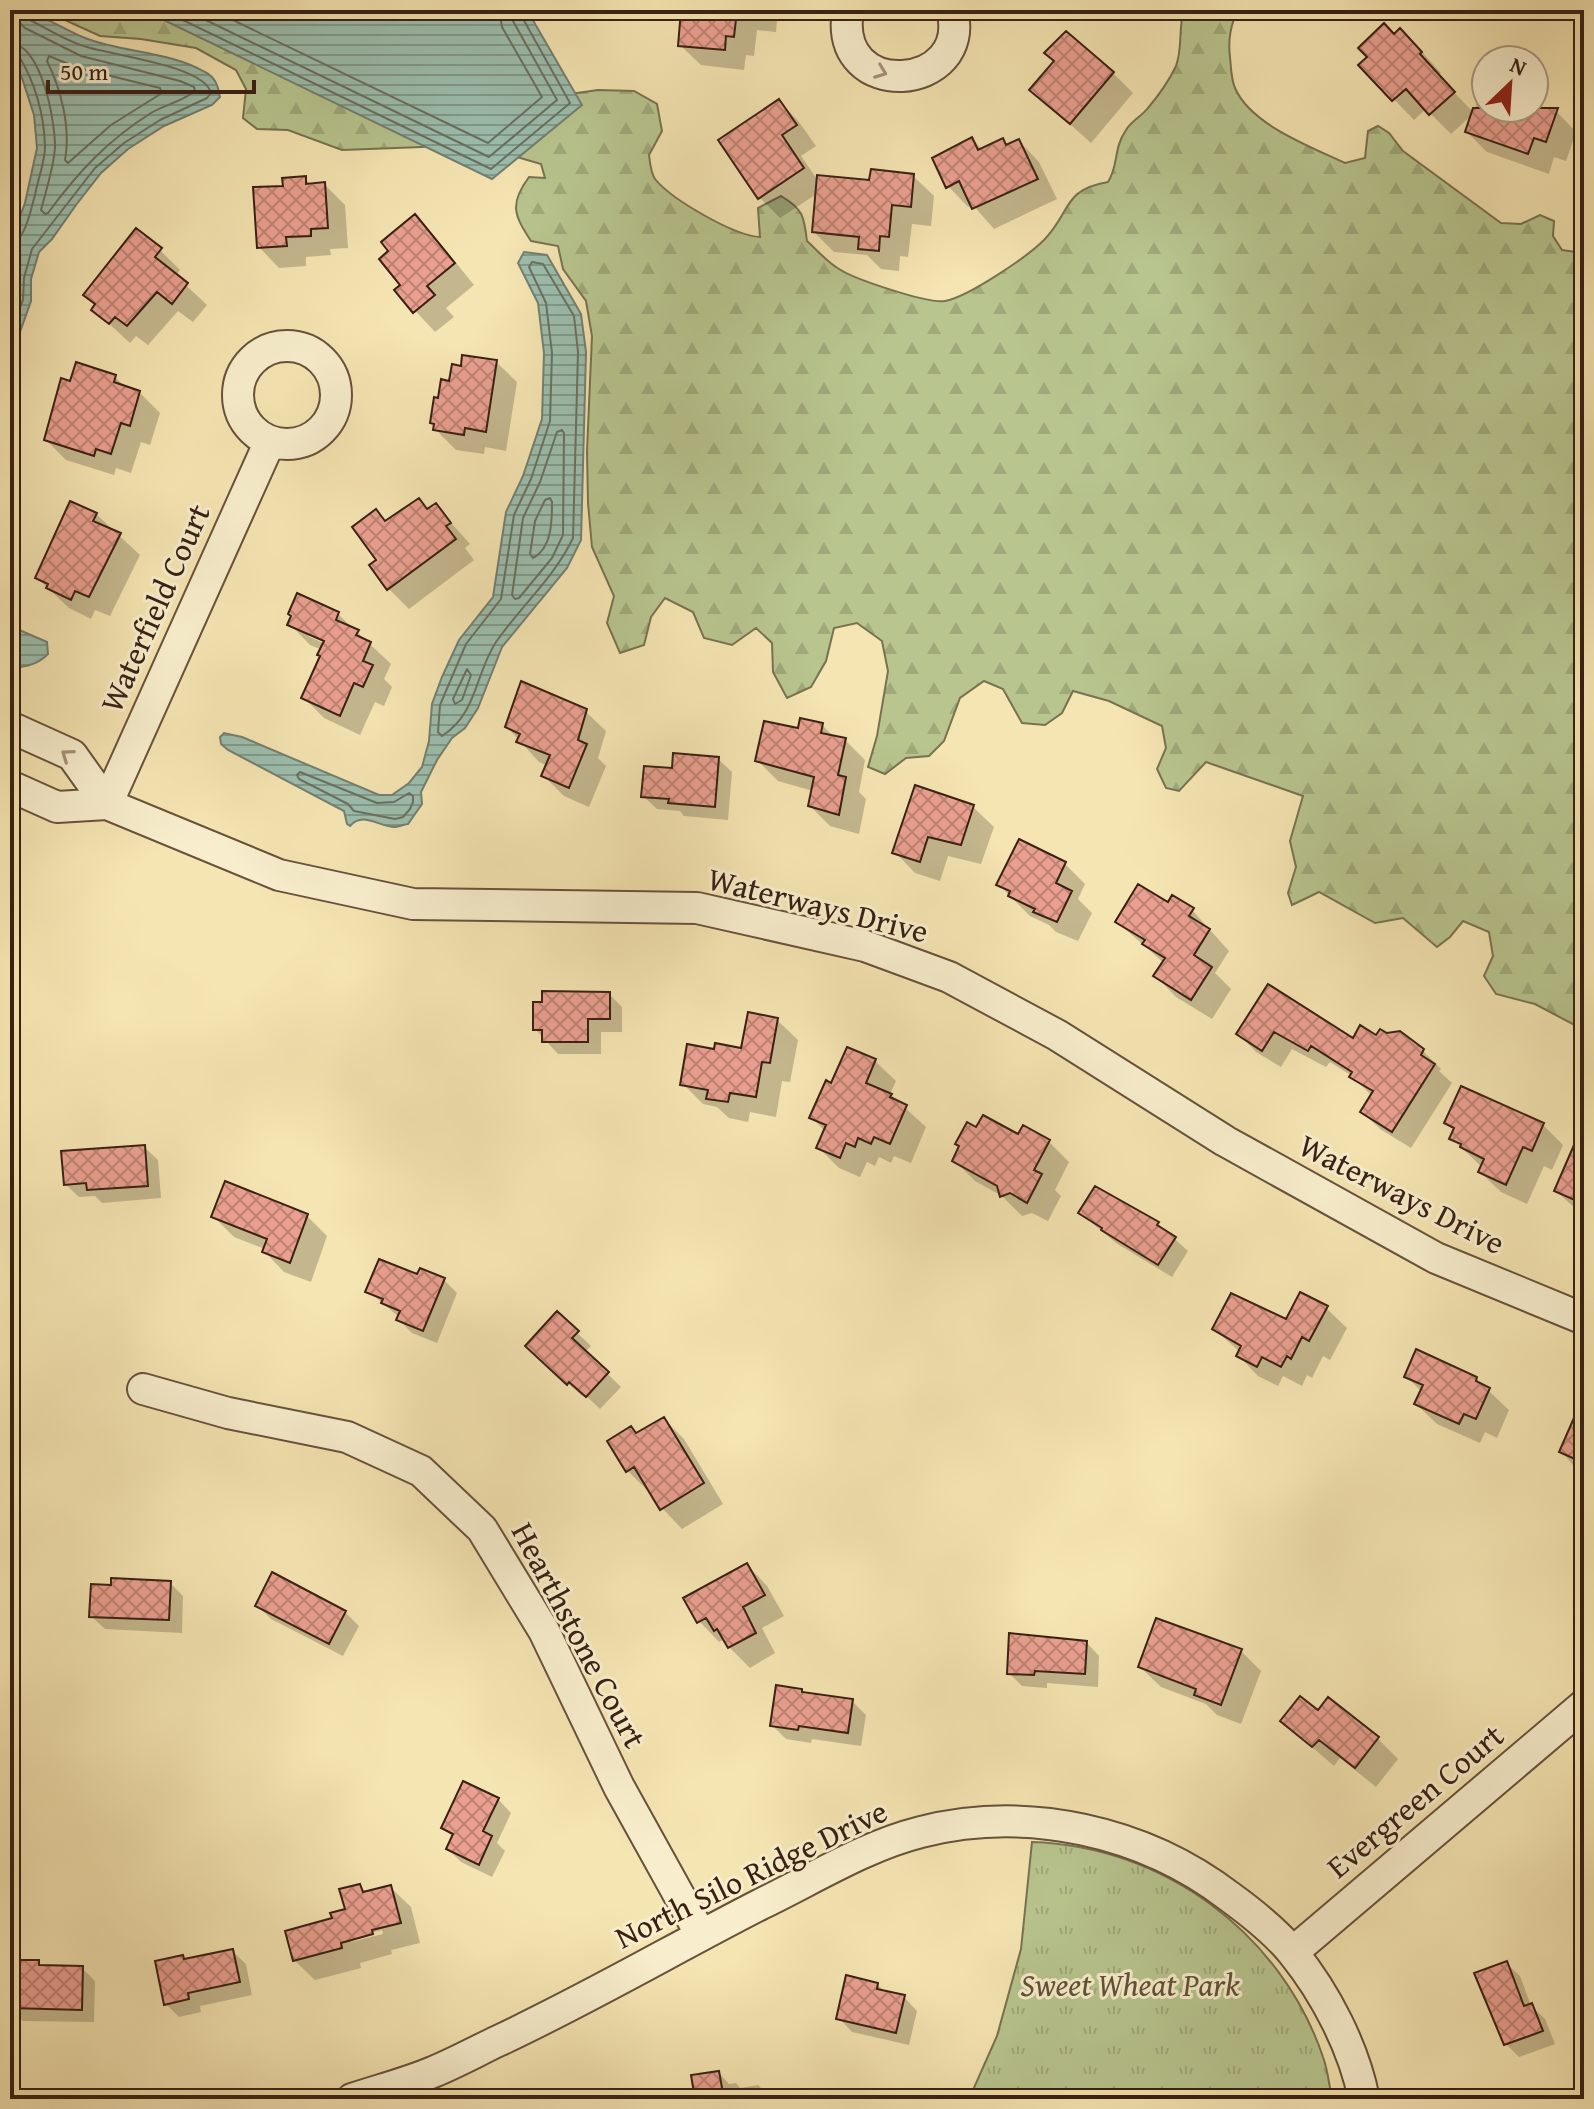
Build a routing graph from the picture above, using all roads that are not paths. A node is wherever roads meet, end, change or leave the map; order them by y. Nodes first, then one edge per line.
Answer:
1 (848, 10) edge
2 (952, 10) edge
3 (270, 441) dead end
4 (10, 727) edge
5 (10, 786) edge
6 (107, 804) junction
7 (1584, 1319) edge
8 (143, 1389) dead end
9 (1584, 1705) edge
10 (701, 1935) junction
11 (1293, 1952) junction
12 (352, 2099) edge
13 (1364, 2099) edge

1 -> 2 street
3 - 6 street, Waterfield Court
6 -> 4 street
5 - 6 street, Waterways Drive
6 - 7 street, Waterways Drive
8 - 10 street, Hearthstone Court
9 - 11 street, Evergreen Court
10 - 11 street, North Silo Ridge Drive
10 - 12 street, North Silo Ridge Drive
11 - 13 street, North Silo Ridge Drive

